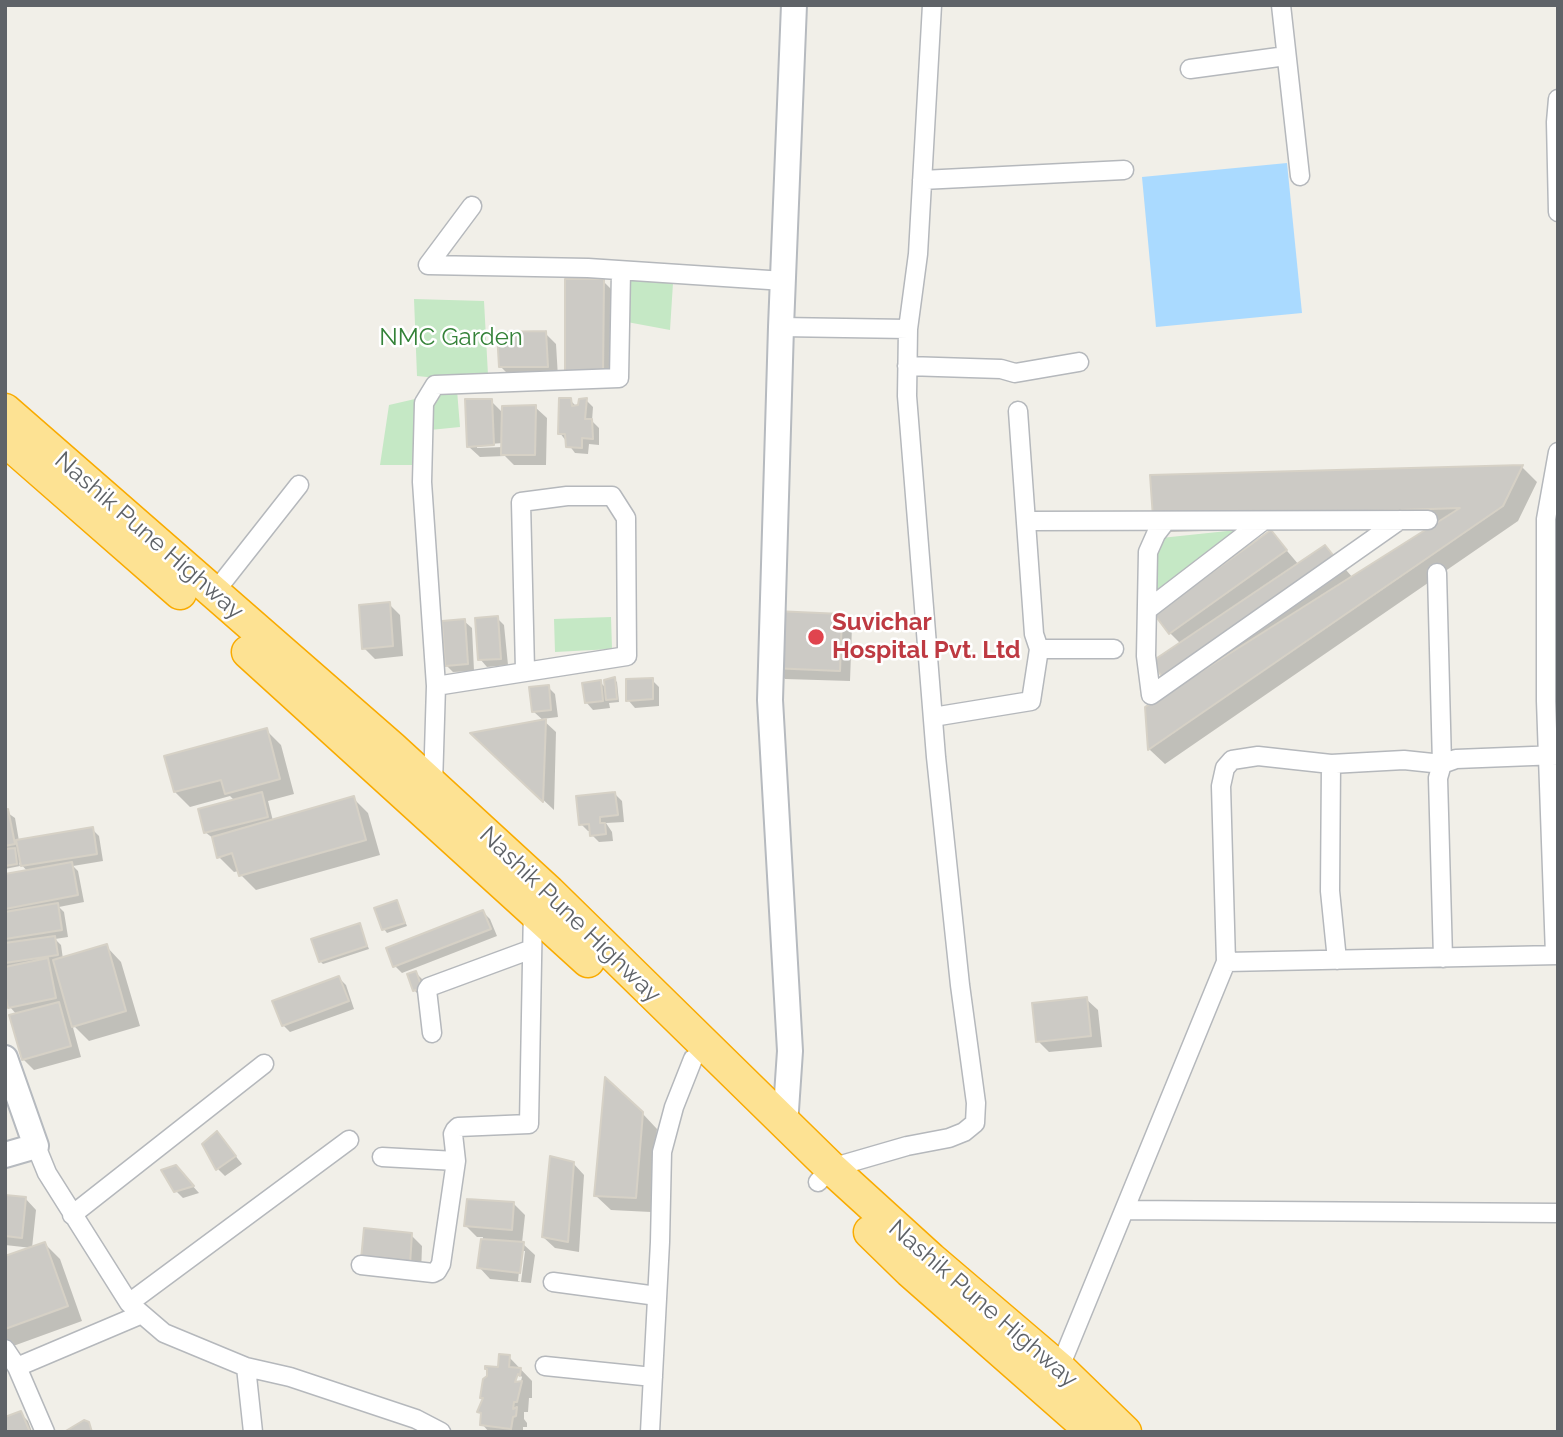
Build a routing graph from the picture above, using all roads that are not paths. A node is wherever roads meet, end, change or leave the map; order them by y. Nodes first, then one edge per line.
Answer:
1 (794, 5) edge
2 (932, 5) edge
3 (1281, 5) edge
4 (1286, 56) junction
5 (1190, 69) dead end
6 (1558, 99) edge
7 (1124, 170) dead end
8 (1300, 176) dead end
9 (922, 180) junction
10 (472, 206) dead end
11 (1558, 212) edge
12 (621, 271) junction
13 (784, 281) junction
14 (781, 327) junction
15 (908, 329) junction
16 (1079, 362) dead end
17 (907, 366) junction
18 (5, 410) edge
19 (1018, 411) dead end
20 (5, 440) edge
21 (1558, 452) edge
22 (299, 485) dead end
23 (1400, 520) junction
24 (1428, 520) dead end
25 (1027, 521) junction
26 (1166, 521) junction
27 (1263, 521) junction
28 (1552, 565) edge
29 (1437, 573) dead end
30 (214, 593) junction
31 (1147, 610) junction
32 (1039, 649) junction
33 (1114, 649) dead end
34 (1552, 661) edge
35 (525, 670) junction
36 (436, 686) junction
37 (933, 717) junction
38 (1553, 755) edge
39 (1331, 764) junction
40 (1442, 764) junction
41 (433, 785) junction
42 (1555, 845) edge
43 (533, 908) junction
44 (532, 949) junction
45 (1557, 955) edge
46 (1443, 958) junction
47 (1337, 960) junction
48 (1226, 962) junction
49 (432, 1033) dead end
50 (5, 1058) edge
51 (693, 1059) junction
52 (264, 1064) dead end
53 (785, 1125) junction
54 (349, 1140) dead end
55 (36, 1146) junction
56 (5, 1156) edge
57 (382, 1157) dead end
58 (456, 1161) junction
59 (825, 1175) junction
60 (1125, 1210) junction
61 (1558, 1213) edge
62 (72, 1215) junction
63 (361, 1265) dead end
64 (554, 1282) dead end
65 (657, 1296) junction
66 (135, 1308) junction
67 (5, 1349) edge
68 (545, 1366) dead end
69 (17, 1367) junction
70 (246, 1367) junction
71 (653, 1377) junction
72 (1053, 1380) junction
73 (45, 1432) edge
74 (254, 1432) edge
75 (441, 1432) edge
76 (650, 1432) edge
77 (1093, 1432) edge
78 (1125, 1432) edge

1 - 13 street
2 - 9 street
3 - 4 street
4 - 5 street
4 - 8 street
6 - 11 street
7 - 9 street
9 - 15 street
10 - 12 street
12 - 13 street
12 - 36 street
13 - 14 street
14 - 15 street
14 - 53 street
15 - 17 street
16 - 17 street
17 - 37 street
18 - 30 highway, Nashik Pune Highway
19 - 25 street
20 - 43 highway, Nashik Pune Highway
21 - 28 street
22 - 30 street
23 - 24 street
23 - 27 street
23 - 31 street
25 - 26 street
25 - 32 street
26 - 27 street
26 - 31 street
27 - 31 street
28 - 34 street
29 - 40 street
30 - 41 highway, Nashik Pune Highway
32 - 33 street
32 - 37 street
34 - 38 street
35 - 35 street
35 - 36 street
36 - 41 street
37 - 59 street
38 - 40 street
38 - 42 street
39 - 40 street
39 - 47 street
39 - 48 street
40 - 46 street
41 - 53 highway, Nashik Pune Highway
42 - 45 street
43 - 44 street
43 - 51 highway, Nashik Pune Highway
44 - 49 street
44 - 58 street
45 - 46 street
46 - 47 street
47 - 48 street
48 - 60 street
50 - 55 street
51 - 59 highway, Nashik Pune Highway
51 - 65 street
52 - 62 street
53 - 59 highway, Nashik Pune Highway
54 - 66 street
55 - 56 street
55 - 62 street
57 - 58 street
58 - 63 street
59 - 72 highway, Nashik Pune Highway
60 - 61 street
60 - 72 street
62 - 66 street
64 - 65 street
65 - 71 street
66 - 69 street
66 - 70 street
67 - 69 street
68 - 71 street
69 - 73 street
70 - 74 street
70 - 75 street
71 - 76 street
72 - 77 highway, Nashik Pune Highway
72 - 78 highway, Nashik Pune Highway

